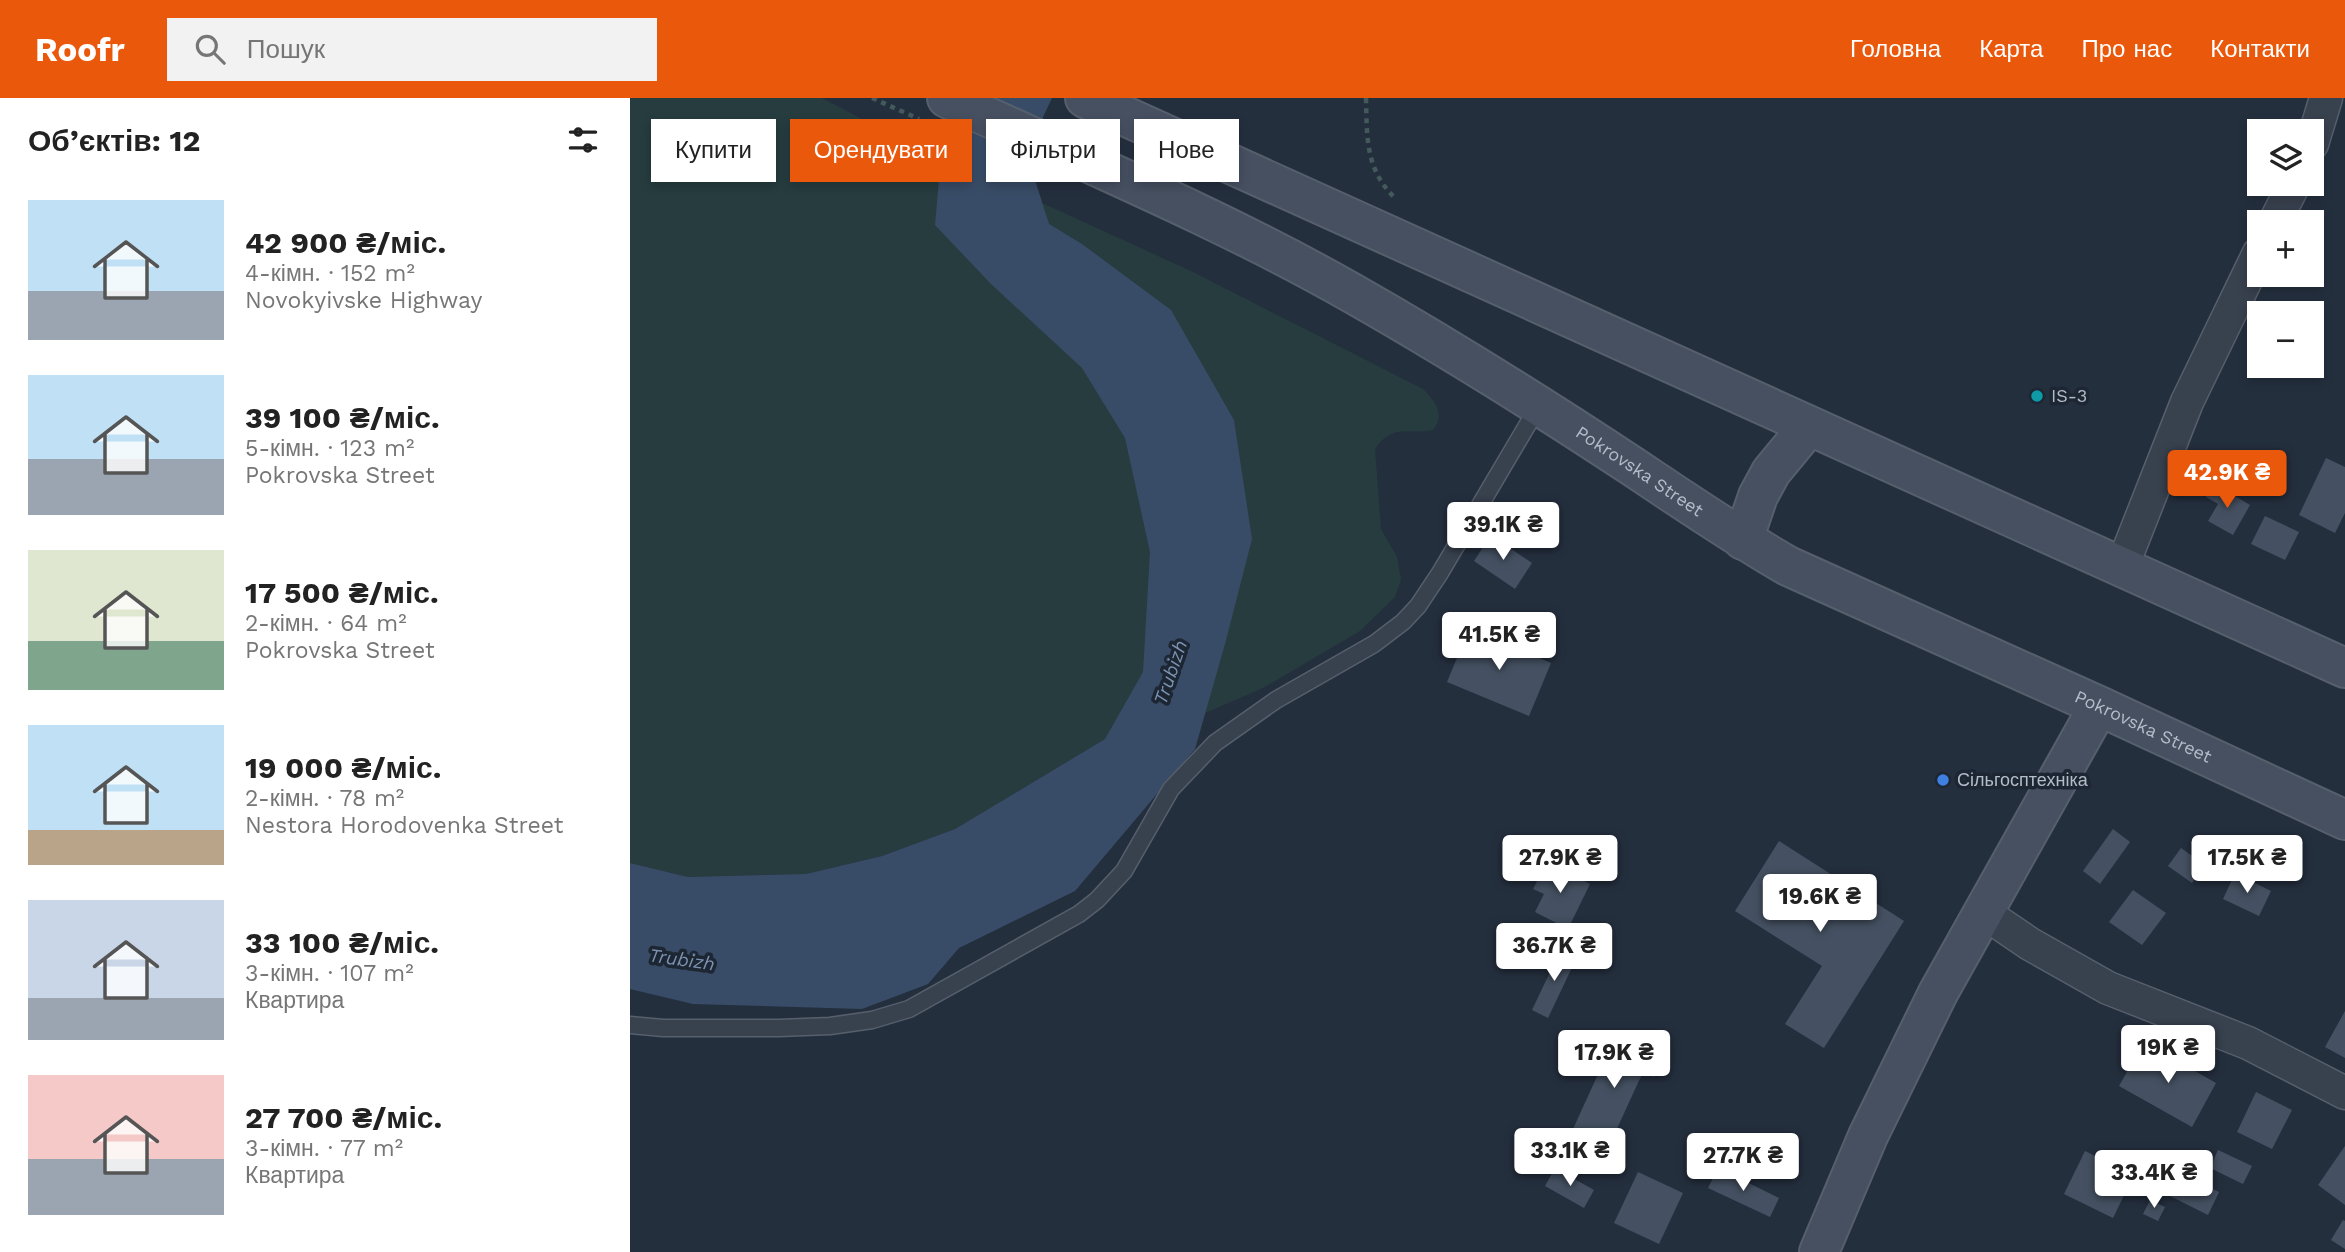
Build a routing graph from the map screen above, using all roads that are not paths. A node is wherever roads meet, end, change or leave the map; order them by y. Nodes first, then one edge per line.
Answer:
1 (947, 98) edge
2 (1085, 98) edge
3 (2326, 98) edge
4 (2320, 119) edge
5 (2247, 278) edge
6 (1538, 407) junction
7 (1809, 426) junction
8 (1743, 540) junction
9 (2122, 567) junction
10 (2345, 668) edge
11 (2099, 706) junction
12 (2345, 820) edge
13 (1983, 912) junction
14 (630, 1025) edge
15 (2345, 1093) edge
16 (1819, 1252) edge

1 - 6 main road, Pokrovska Street
2 - 7 main road
3 - 4 street
5 - 9 street
6 - 8 main road, Pokrovska Street
6 - 14 lane
7 - 8 main road
7 - 9 main road
8 - 11 main road, Pokrovska Street
9 - 10 main road
11 - 12 main road, Pokrovska Street
11 - 13 main road
13 - 15 street
13 - 16 main road

